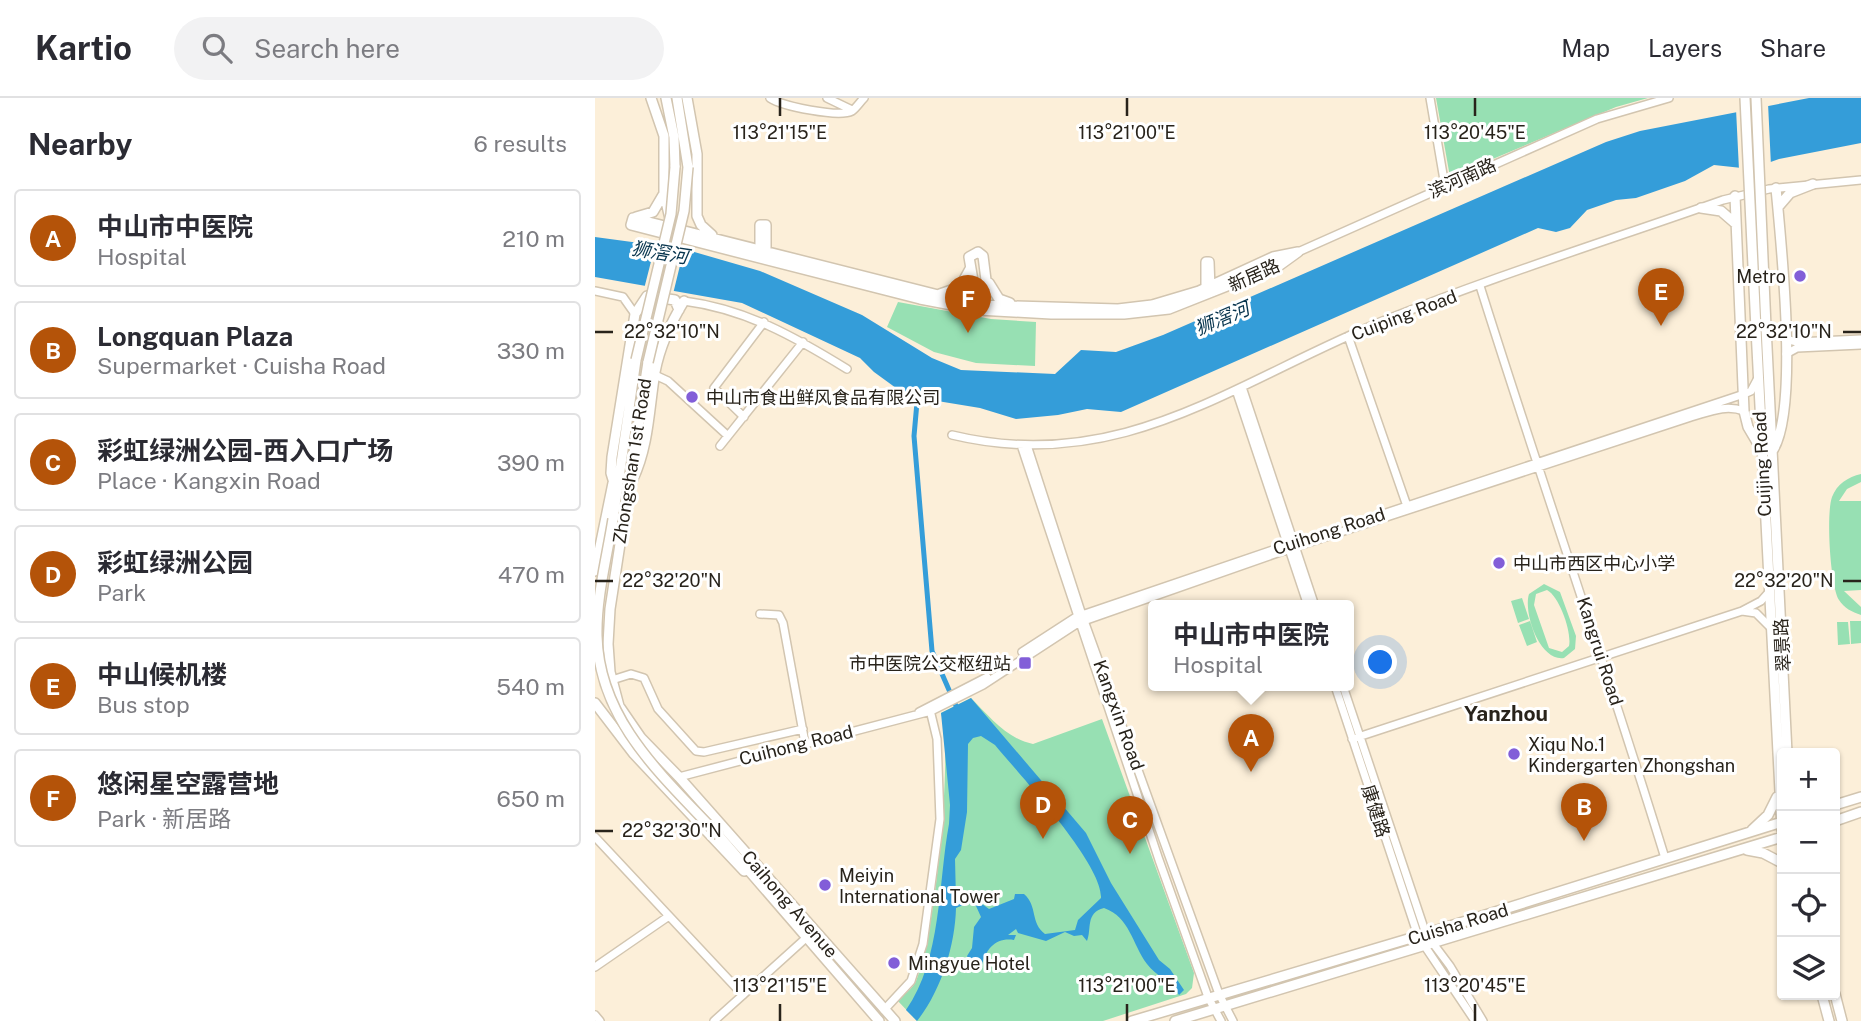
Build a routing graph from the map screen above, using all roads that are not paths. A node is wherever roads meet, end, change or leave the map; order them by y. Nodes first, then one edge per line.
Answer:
1 (651, 98) edge
2 (666, 98) edge
3 (677, 98) edge
4 (687, 98) edge
5 (770, 98) edge
6 (827, 98) edge
7 (863, 98) edge
8 (1430, 98) edge
9 (1669, 98) edge
10 (1745, 98) edge
11 (1756, 98) edge
12 (853, 111) junction
13 (1861, 180) edge
14 (1813, 184) junction
15 (1445, 186) junction
16 (1776, 188) junction
17 (664, 193) junction
18 (1735, 196) junction
19 (1778, 207) junction
20 (1701, 208) junction
21 (633, 218) junction
22 (1736, 224) junction
23 (677, 228) junction
24 (716, 241) junction
25 (1298, 252) joint
26 (763, 254) junction
27 (971, 269) junction
28 (985, 271) junction
29 (1480, 286) junction
30 (595, 291) edge
31 (1208, 292) junction
32 (932, 295) junction
33 (684, 301) joint
34 (979, 307) junction
35 (1029, 307) junction
36 (679, 310) junction
37 (635, 314) junction
38 (764, 323) junction
39 (1348, 337) junction
40 (1785, 339) junction
41 (1861, 339) edge
42 (803, 342) junction
43 (1861, 345) edge
44 (1786, 354) junction
45 (847, 369) dead end
46 (655, 375) junction
47 (1758, 378) junction
48 (1239, 388) junction
49 (1744, 394) junction
50 (1744, 411) junction
51 (627, 417) junction
52 (744, 417) junction
53 (952, 435) dead end
54 (728, 436) junction
55 (1024, 445) junction
56 (720, 446) dead end
57 (1761, 451) junction
58 (1772, 451) junction
59 (1537, 466) junction
60 (613, 483) junction
61 (628, 490) junction
62 (617, 493) junction
63 (1406, 506) junction
64 (1292, 546) junction
65 (595, 571) edge
66 (1769, 592) junction
67 (1306, 600) edge
68 (1313, 600) edge
69 (610, 609) junction
70 (1742, 611) junction
71 (760, 614) dead end
72 (1080, 619) junction
73 (607, 626) junction
74 (1771, 628) junction
75 (595, 629) edge
76 (602, 647) edge
77 (1602, 657) junction
78 (610, 673) junction
79 (595, 685) edge
80 (1337, 691) edge
81 (1344, 691) edge
82 (595, 703) edge
83 (619, 706) junction
84 (933, 707) junction
85 (602, 711) junction
86 (803, 729) junction
87 (773, 734) junction
88 (1356, 737) junction
89 (805, 743) junction
90 (1787, 748) edge
91 (776, 750) junction
92 (1777, 751) edge
93 (679, 776) junction
94 (1777, 796) edge
95 (1861, 797) edge
96 (1840, 803) edge
97 (1861, 812) edge
98 (1840, 818) edge
99 (1777, 826) edge
100 (1742, 835) junction
101 (719, 836) joint
102 (595, 837) edge
103 (1777, 838) edge
104 (1710, 845) junction
105 (1742, 850) junction
106 (1665, 858) junction
107 (1713, 859) junction
108 (1777, 860) edge
109 (755, 877) junction
110 (669, 916) junction
111 (1422, 935) junction
112 (806, 938) junction
113 (1429, 944) junction
114 (595, 967) edge
115 (1219, 994) junction
116 (743, 995) junction
117 (1208, 997) junction
118 (1823, 1000) edge
119 (1837, 1000) edge
120 (1226, 1006) junction
121 (1214, 1009) junction
122 (884, 1010) junction
123 (595, 1015) edge
124 (1479, 1020) edge
125 (600, 1021) edge
126 (714, 1021) edge
127 (879, 1021) edge
128 (895, 1021) edge
129 (1132, 1021) edge
130 (1175, 1021) edge
131 (1221, 1021) edge
132 (1233, 1021) edge
133 (1829, 1021) edge
134 (1842, 1021) edge

1 - 17 main road
2 - 51 main road, Zhongshan 1st Road, bridge
3 - 61 main road, Zhongshan 1st Road, bridge
4 - 24 main road
5 - 12 street
6 - 12 street
7 - 12 street
8 - 15 street
9 - 15 street, 滨河南路
10 - 47 main road, Cuijing Road, bridge
11 - 58 main road, 翠景路, bridge
13 - 14 street, Cuiping Road
14 - 16 street, Cuiping Road
14 - 19 main road
15 - 25 street, 滨河南路
16 - 18 street, Cuiping Road
16 - 19 main road
17 - 21 main road
17 - 23 main road
18 - 20 street, Cuiping Road
18 - 22 main road
19 - 40 main road
20 - 22 main road
20 - 29 street, Cuiping Road
21 - 23 main road, 新居路
21 - 24 main road, 新居路
22 - 49 main road
23 - 24 main road, 新居路
24 - 26 main road, 新居路
25 - 31 main road, 新居路
26 - 32 main road, 新居路
26 - 34 main road, 新居路
27 - 28 main road
27 - 28 main road
27 - 32 main road
27 - 34 main road
28 - 34 main road
28 - 35 main road
29 - 39 street, Cuiping Road
29 - 59 street, Kangrui Road
30 - 37 street
31 - 34 main road, 新居路
31 - 35 main road, 新居路
32 - 34 main road, 新居路
33 - 36 main road
33 - 38 street
34 - 35 main road, 新居路
36 - 37 main road
36 - 46 main road
37 - 60 main road
38 - 42 street
38 - 52 street
39 - 48 street, Cuiping Road
39 - 63 street
40 - 41 street
40 - 44 main road
42 - 45 street
42 - 52 street
43 - 44 street
44 - 58 main road
46 - 54 street
46 - 61 main road
47 - 49 street
47 - 57 main road, Cuijing Road
48 - 55 street, Cuiping Road
48 - 64 street
49 - 50 main road
49 - 59 street, Cuihong Road
50 - 57 main road
50 - 59 street, Cuihong Road
51 - 60 main road
51 - 62 main road, Zhongshan 1st Road
52 - 54 street
53 - 55 street, Cuiping Road
54 - 56 street
55 - 72 street, Kangxin Road
57 - 66 main road, Cuijing Road
58 - 90 main road, 翠景路
59 - 63 street, Cuihong Road
59 - 64 street, Cuihong Road
59 - 77 street, Kangrui Road
60 - 62 main road
60 - 65 main road
61 - 69 main road, Zhongshan 1st Road
62 - 101 main road, Zhongshan 1st Road, bridge
63 - 64 street, Cuihong Road
64 - 67 street
64 - 68 street
64 - 72 street, Cuihong Road
66 - 70 street
66 - 74 main road, Cuijing Road
69 - 73 main road
69 - 76 main road, Zhongshan 1st Road
70 - 74 street
70 - 77 street
71 - 86 street
72 - 84 street, Cuihong Road
72 - 115 street, Kangxin Road
72 - 117 street, Kangxin Road
73 - 75 main road
73 - 76 main road
74 - 92 main road, Cuijing Road
76 - 78 main road, Caihong Avenue
77 - 88 street
77 - 106 street, Kangrui Road
78 - 79 main road
78 - 83 main road, Caihong Avenue
78 - 87 street
80 - 88 street, 康健路
81 - 88 street, 康健路
82 - 85 main road
83 - 85 main road
83 - 93 main road, Caihong Avenue
84 - 89 street, Cuihong Road
84 - 122 street
85 - 109 main road
86 - 87 street
86 - 89 street
87 - 91 street
88 - 111 street, 康健路
89 - 91 street, Cuihong Road
91 - 93 street, Cuihong Road
93 - 122 main road, Caihong Avenue
94 - 100 main road
95 - 96 main road
97 - 98 main road
99 - 100 main road, Cuisha Road
100 - 104 main road, Cuisha Road
101 - 109 main road, Caihong Avenue
102 - 110 street
103 - 105 main road, Cuisha Road
104 - 106 main road, Cuisha Road
104 - 107 street
105 - 107 main road, Cuisha Road
105 - 108 main road
106 - 111 main road, Cuisha Road
107 - 113 main road, Cuisha Road
109 - 112 main road, Caihong Avenue
110 - 114 street
110 - 116 street
111 - 113 street
111 - 115 main road, Cuisha Road
112 - 116 street
112 - 127 main road, Caihong Avenue
113 - 120 main road, Cuisha Road
113 - 124 street
115 - 117 main road, Cuisha Road
115 - 120 street, Kangxin Road
116 - 126 street
117 - 121 street, Kangxin Road
117 - 129 main road, Cuisha Road
118 - 133 main road
119 - 134 main road
120 - 121 main road, Cuisha Road
120 - 132 street, Kangxin Road
121 - 130 main road, Cuisha Road
121 - 131 street, Kangxin Road
122 - 128 main road, Caihong Avenue
123 - 125 street

